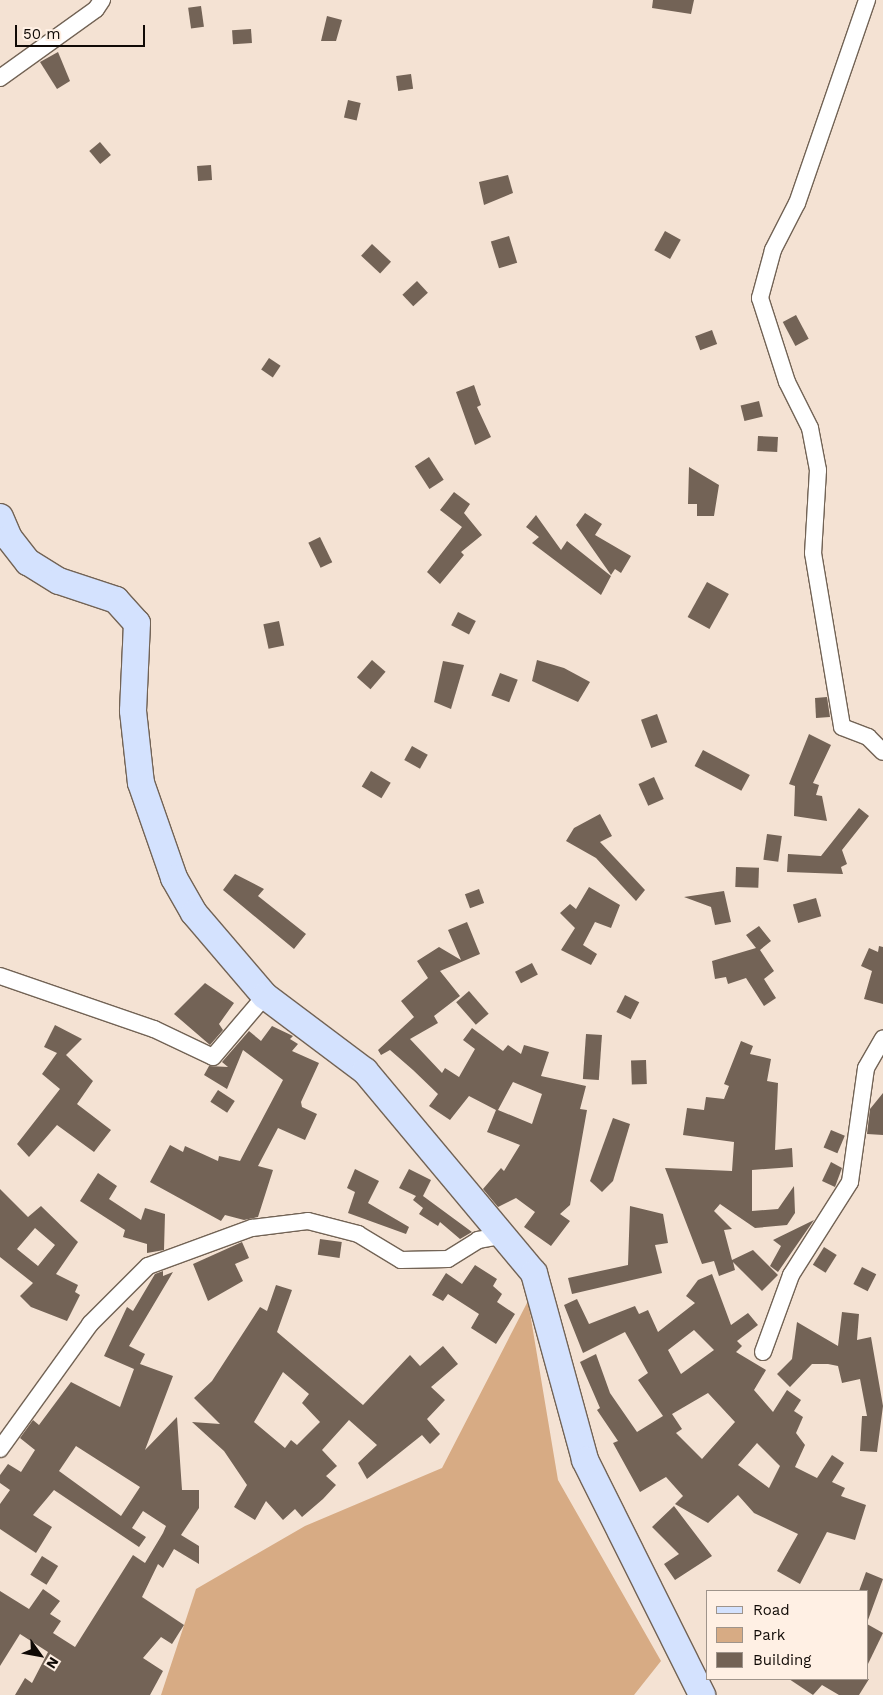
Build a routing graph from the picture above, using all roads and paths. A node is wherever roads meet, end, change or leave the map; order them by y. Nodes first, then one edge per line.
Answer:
1 (102, 0) edge
2 (867, 0) edge
3 (0, 78) edge
4 (0, 516) edge
5 (883, 752) edge
6 (0, 976) edge
7 (265, 996) junction
8 (883, 1039) edge
9 (500, 1236) junction
10 (763, 1352) dead end
11 (3, 1437) edge
12 (702, 1695) edge

1 - 3 street
2 - 5 street
4 - 7 main road
6 - 7 street
7 - 9 main road
8 - 10 street
9 - 11 street
9 - 12 main road

